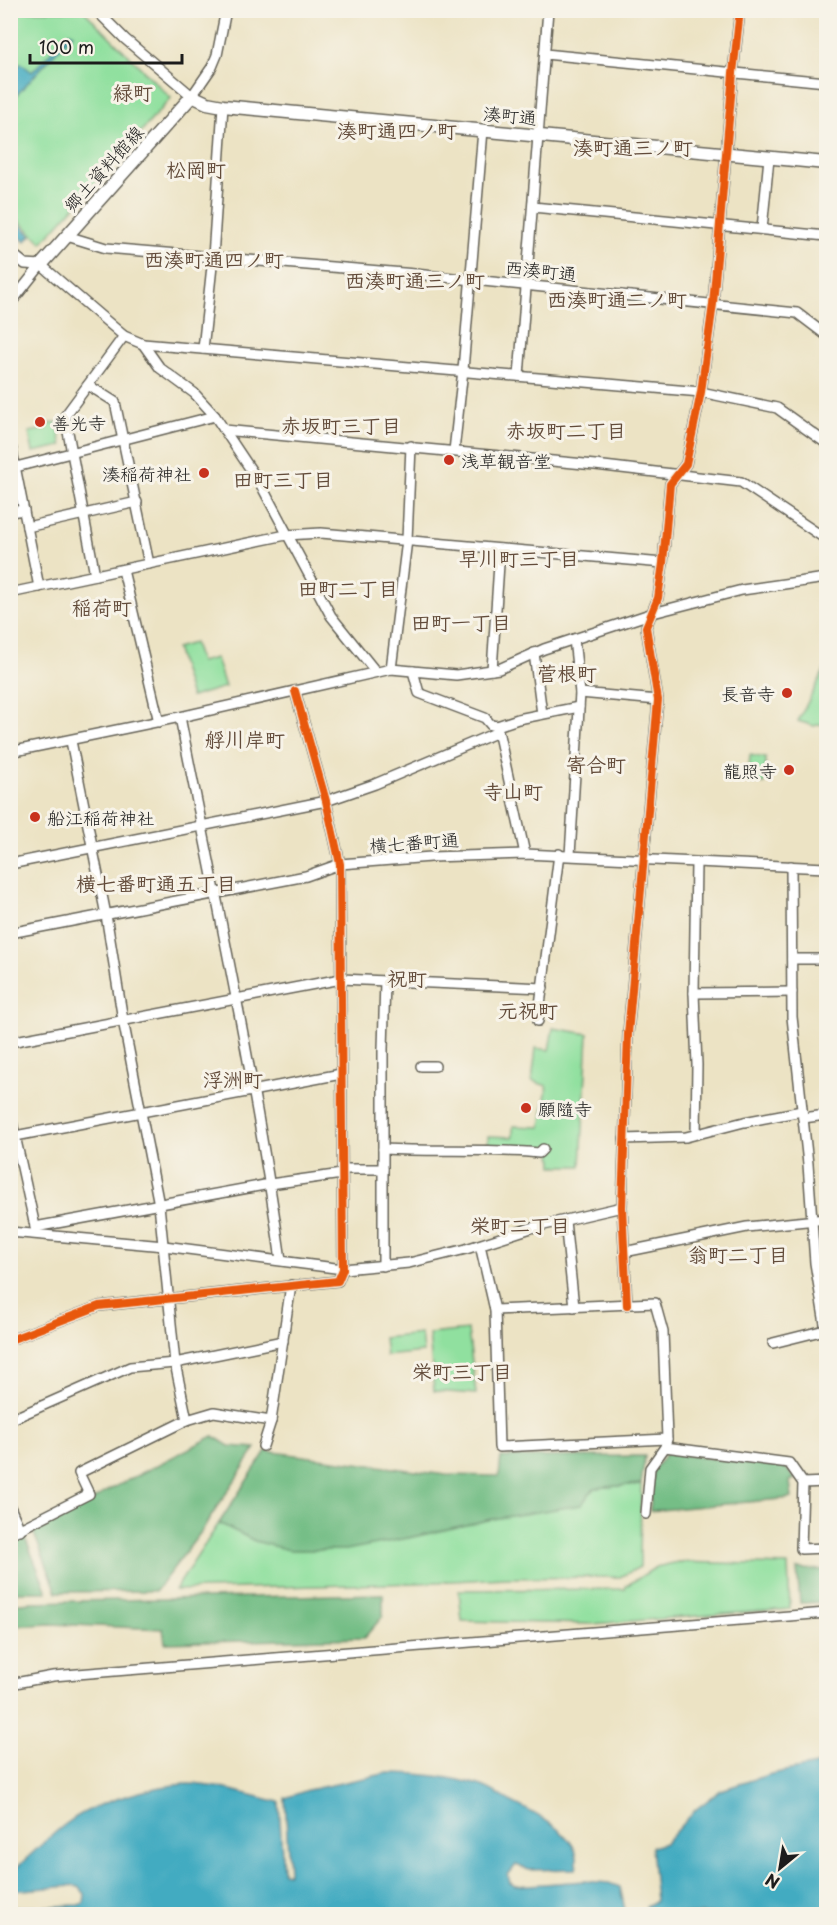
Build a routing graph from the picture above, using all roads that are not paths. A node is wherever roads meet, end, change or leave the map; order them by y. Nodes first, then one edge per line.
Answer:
1 (96, 10) edge
2 (226, 10) edge
3 (548, 10) edge
4 (740, 10) edge
5 (545, 54) junction
6 (733, 73) junction
7 (826, 82) edge
8 (192, 96) junction
9 (224, 106) junction
10 (483, 130) junction
11 (538, 136) junction
12 (726, 153) junction
13 (769, 158) junction
14 (826, 163) edge
15 (533, 207) junction
16 (720, 225) junction
17 (762, 229) junction
18 (67, 236) junction
19 (826, 236) edge
20 (10, 252) edge
21 (213, 257) junction
22 (41, 265) junction
23 (471, 279) junction
24 (527, 285) junction
25 (10, 304) edge
26 (713, 304) junction
27 (826, 335) edge
28 (124, 336) junction
29 (143, 344) junction
30 (203, 349) junction
31 (463, 370) junction
32 (519, 376) junction
33 (88, 385) junction
34 (701, 392) junction
35 (215, 416) junction
36 (225, 430) junction
37 (122, 440) junction
38 (826, 443) edge
39 (11, 444) edge
40 (411, 446) junction
41 (454, 451) junction
42 (71, 453) junction
43 (16, 467) junction
44 (678, 474) junction
45 (137, 502) junction
46 (24, 510) junction
47 (10, 512) edge
48 (83, 514) junction
49 (27, 527) junction
50 (286, 535) junction
51 (826, 539) edge
52 (407, 540) junction
53 (500, 549) junction
54 (663, 563) junction
55 (149, 564) junction
56 (123, 570) junction
57 (96, 575) junction
58 (826, 578) edge
59 (39, 587) junction
60 (10, 593) edge
61 (653, 613) junction
62 (574, 639) junction
63 (534, 653) junction
64 (391, 669) junction
65 (492, 670) junction
66 (413, 671) junction
67 (376, 672) junction
68 (295, 692) junction
69 (580, 693) junction
70 (658, 700) junction
71 (579, 707) junction
72 (542, 714) junction
73 (180, 717) junction
74 (159, 722) junction
75 (498, 729) junction
76 (71, 741) junction
77 (10, 752) edge
78 (326, 801) junction
79 (202, 826) junction
80 (91, 848) junction
81 (525, 854) junction
82 (559, 855) junction
83 (570, 855) junction
84 (644, 860) junction
85 (696, 863) junction
86 (10, 864) edge
87 (340, 864) junction
88 (791, 866) junction
89 (826, 868) edge
90 (215, 894) junction
91 (106, 915) junction
92 (10, 933) edge
93 (792, 959) junction
94 (826, 959) edge
95 (341, 979) junction
96 (385, 981) junction
97 (543, 988) junction
98 (792, 992) junction
99 (694, 993) junction
100 (235, 999) junction
101 (123, 1020) junction
102 (538, 1021) dead end
103 (10, 1042) edge
104 (421, 1066) dead end
105 (435, 1066) dead end
106 (341, 1074) junction
107 (252, 1091) junction
108 (141, 1112) junction
109 (10, 1113) edge
110 (802, 1114) junction
111 (826, 1115) edge
112 (696, 1134) junction
113 (13, 1137) edge
114 (624, 1139) junction
115 (383, 1149) junction
116 (543, 1149) dead end
117 (383, 1169) junction
118 (342, 1171) junction
119 (270, 1184) junction
120 (159, 1205) junction
121 (622, 1207) junction
122 (826, 1219) edge
123 (565, 1221) junction
124 (810, 1221) junction
125 (35, 1230) junction
126 (10, 1232) edge
127 (480, 1245) junction
128 (164, 1246) junction
129 (624, 1252) junction
130 (280, 1260) junction
131 (383, 1266) junction
132 (343, 1269) junction
133 (291, 1285) junction
134 (169, 1300) junction
135 (627, 1305) junction
136 (574, 1307) junction
137 (495, 1310) junction
138 (826, 1330) edge
139 (10, 1340) edge
140 (283, 1341) junction
141 (773, 1343) dead end
142 (175, 1364) junction
143 (187, 1419) junction
144 (10, 1420) edge
145 (270, 1421) junction
146 (666, 1443) junction
147 (263, 1446) dead end
148 (826, 1482) edge
149 (803, 1483) junction
150 (10, 1507) edge
151 (646, 1514) dead end
152 (15, 1532) edge
153 (826, 1548) edge
154 (826, 1613) edge
155 (10, 1684) edge

1 - 8 street
2 - 8 street
3 - 5 street
4 - 6 street
5 - 6 street
5 - 11 street
6 - 7 street
6 - 12 street
8 - 9 main road, 湊町通
8 - 18 main road, 郷土資料館線
9 - 10 main road, 湊町通
9 - 21 street
10 - 11 main road, 湊町通
10 - 23 street
11 - 12 main road, 湊町通
11 - 15 street
12 - 13 main road, 湊町通
12 - 16 street
13 - 14 main road, 湊町通
13 - 17 street
15 - 16 street
15 - 24 street
16 - 17 street
16 - 26 street
17 - 19 street
18 - 21 street, 西湊町通
18 - 22 main road, 郷土資料館線
20 - 22 street
21 - 23 street, 西湊町通
21 - 30 street
22 - 25 street
22 - 28 street
23 - 24 street, 西湊町通
23 - 31 street
24 - 26 street, 西湊町通
24 - 32 street
26 - 27 street, 西湊町通
26 - 34 street
28 - 29 street
28 - 33 street
29 - 30 street
29 - 35 street
30 - 31 street
31 - 32 street
31 - 41 street
32 - 34 street
33 - 37 street
33 - 42 street
34 - 38 street
34 - 44 street
35 - 36 street
35 - 37 street
36 - 40 street
36 - 50 street
37 - 42 street
37 - 45 street
39 - 43 street
40 - 41 street
40 - 52 street
41 - 44 street
42 - 43 street
42 - 48 street
43 - 46 street
44 - 51 street
44 - 54 street
45 - 48 street
45 - 55 street
46 - 47 street
46 - 49 street
48 - 49 street
48 - 57 street
49 - 59 street
50 - 52 street
50 - 55 street
50 - 67 street
52 - 53 street
52 - 64 street
53 - 54 street
53 - 65 street
54 - 61 street
55 - 56 street
56 - 57 street
56 - 74 street
57 - 59 street
58 - 61 street
59 - 60 street
61 - 62 street
61 - 70 street
62 - 63 street
62 - 69 street
63 - 65 street
63 - 72 street
64 - 66 street
64 - 67 street
65 - 66 street
66 - 75 street
67 - 68 street
68 - 73 street
68 - 78 street
69 - 70 street
69 - 71 street
70 - 84 street
71 - 72 street
71 - 83 street
72 - 75 street
73 - 74 street
73 - 79 street
74 - 76 street
75 - 78 street
75 - 81 street
76 - 77 street
76 - 80 street
78 - 79 street
78 - 87 street
79 - 80 street
79 - 90 street
80 - 86 street
80 - 91 street
81 - 82 street, 横七番町通
81 - 87 street, 横七番町通
82 - 83 street, 横七番町通
82 - 97 street
83 - 84 street, 横七番町通
84 - 85 street, 横七番町通
84 - 114 street
85 - 88 street, 横七番町通
85 - 99 street
87 - 90 street, 横七番町通
87 - 95 street
88 - 89 street, 横七番町通
88 - 93 street
90 - 91 street, 横七番町通
90 - 100 street
91 - 92 street, 横七番町通
91 - 101 street
93 - 94 street
93 - 98 street
95 - 96 street
95 - 100 street
95 - 106 street
96 - 97 street
96 - 115 street
97 - 102 street
98 - 99 street
98 - 110 street
99 - 112 street
100 - 101 street
100 - 107 street
101 - 103 street
101 - 108 street
104 - 105 street
106 - 107 street
106 - 118 street
107 - 108 street
107 - 119 street
108 - 113 street
108 - 120 street
109 - 113 street
110 - 111 street
110 - 112 street
110 - 124 street
112 - 114 street
113 - 125 street
114 - 121 street
115 - 116 street
115 - 117 street
117 - 118 street
117 - 131 street
118 - 119 street
118 - 132 street
119 - 120 street
119 - 130 street
120 - 125 street
120 - 128 street
121 - 123 street
121 - 129 street
122 - 124 street
123 - 127 street
123 - 136 street
124 - 129 street
124 - 138 street
125 - 126 street
125 - 128 street
127 - 131 street
127 - 137 street
128 - 130 street
128 - 134 street
129 - 135 street
130 - 132 street
131 - 132 street
132 - 133 street
133 - 134 street
133 - 140 street
134 - 139 street
134 - 142 street
135 - 136 street
135 - 146 street
136 - 137 street
137 - 146 street
138 - 141 street
140 - 142 street
140 - 145 street
142 - 143 street
142 - 144 street
143 - 145 street
143 - 152 street
145 - 147 street
146 - 149 street
146 - 151 street
148 - 149 street
149 - 153 street
150 - 152 street
154 - 155 street

